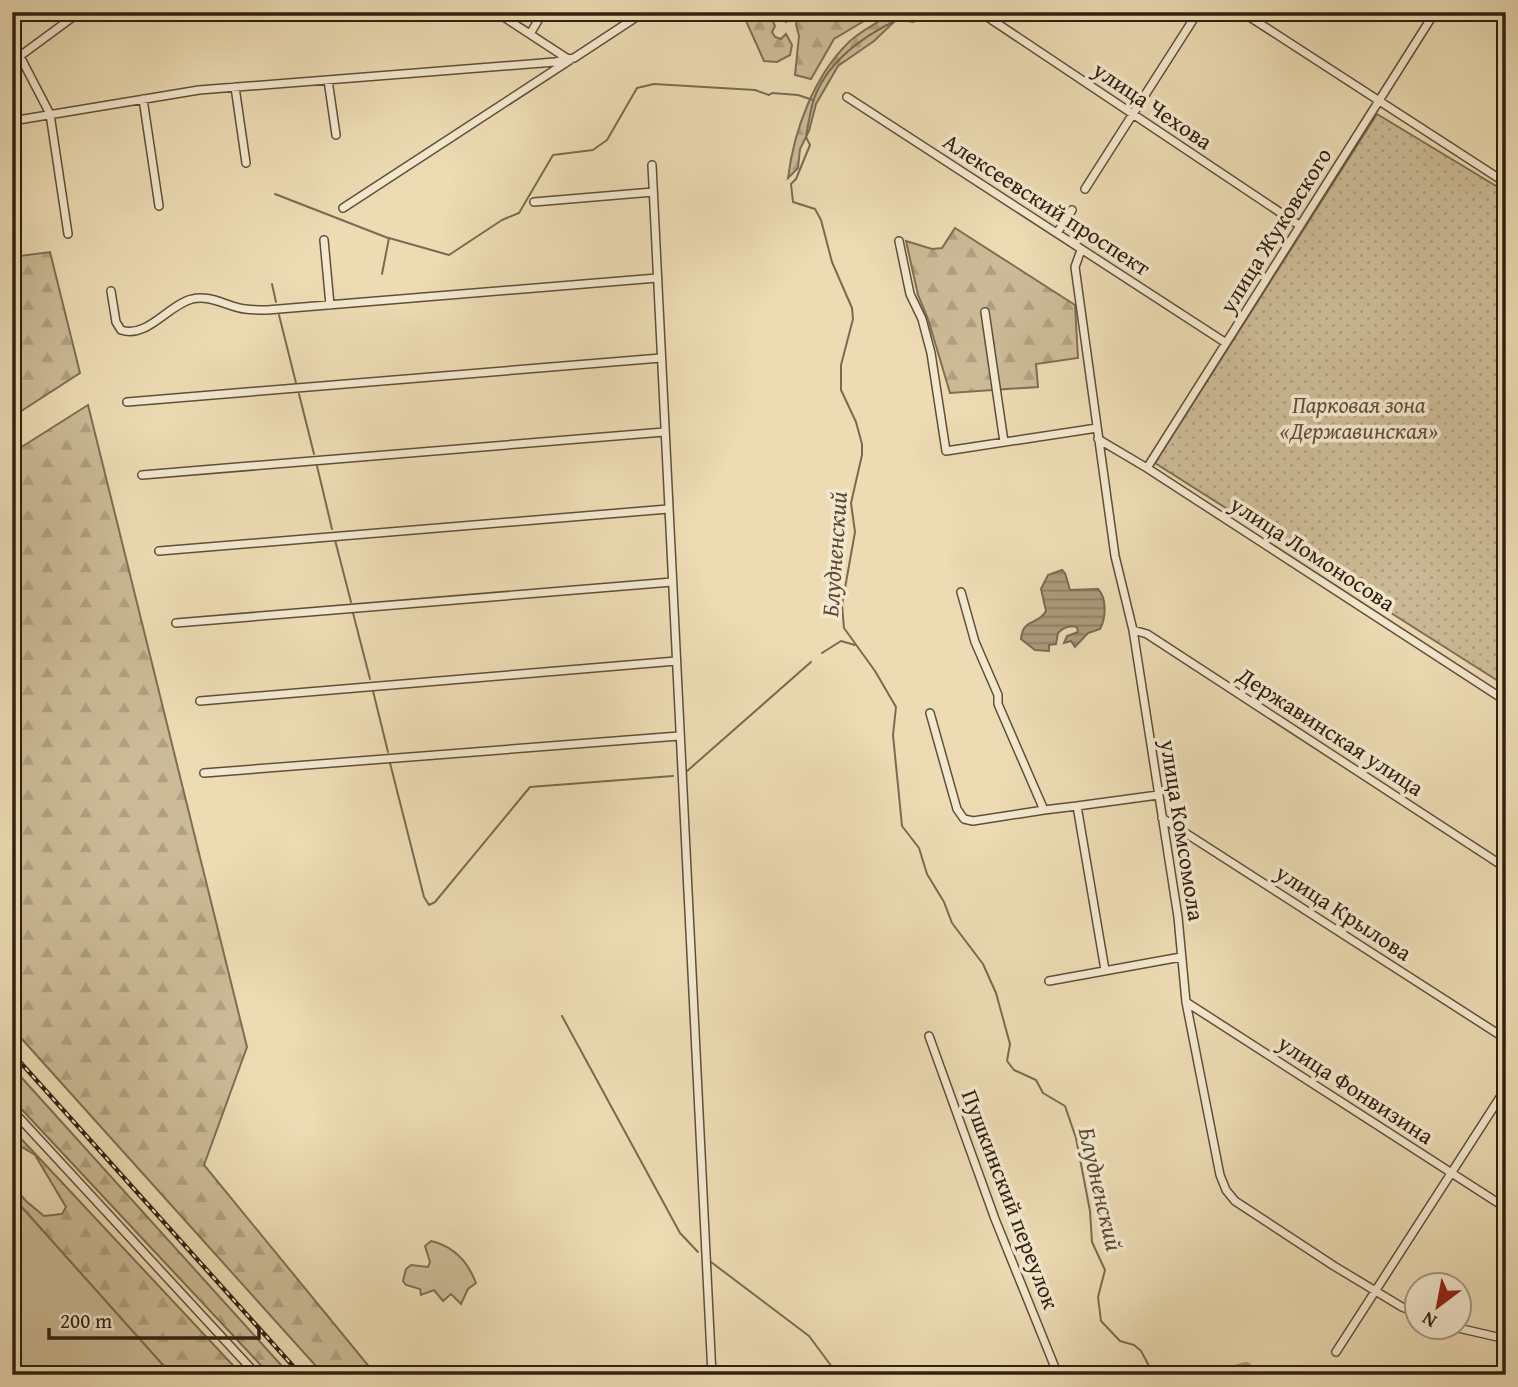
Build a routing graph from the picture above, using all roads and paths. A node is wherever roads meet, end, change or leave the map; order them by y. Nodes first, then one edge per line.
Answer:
1 (88, 12) edge
2 (496, 12) edge
3 (543, 12) edge
4 (644, 12) edge
5 (1198, 12) edge
6 (1242, 12) edge
7 (1435, 12) edge
8 (1497, 12) edge
9 (78, 13) edge
10 (986, 16) dead end
11 (1506, 18) edge
12 (530, 34) junction
13 (12, 41) edge
14 (20, 56) junction
15 (571, 58) junction
16 (328, 80) junction
17 (235, 87) junction
18 (847, 97) dead end
19 (143, 99) junction
20 (1381, 101) junction
21 (50, 114) junction
22 (1132, 114) junction
23 (12, 121) edge
24 (336, 135) dead end
25 (246, 163) dead end
26 (652, 165) dead end
27 (1506, 183) edge
28 (1085, 190) dead end
29 (653, 192) junction
30 (534, 202) dead end
31 (159, 206) dead end
32 (343, 208) dead end
33 (1072, 209) dead end
34 (1299, 225) junction
35 (1057, 233) junction
36 (68, 234) dead end
37 (324, 240) dead end
38 (899, 241) dead end
39 (1081, 250) junction
40 (657, 278) junction
41 (111, 291) dead end
42 (330, 305) junction
43 (985, 312) dead end
44 (1226, 343) junction
45 (661, 358) junction
46 (127, 401) dead end
47 (1097, 428) junction
48 (664, 432) junction
49 (1098, 439) junction
50 (1004, 442) junction
51 (1147, 468) junction
52 (142, 475) dead end
53 (668, 509) junction
54 (159, 551) dead end
55 (672, 582) junction
56 (961, 592) dead end
57 (176, 622) dead end
58 (1133, 630) junction
59 (676, 661) junction
60 (200, 701) dead end
61 (1506, 701) edge
62 (930, 713) dead end
63 (679, 736) junction
64 (204, 773) dead end
65 (1158, 796) junction
66 (1076, 806) junction
67 (1044, 810) junction
68 (1162, 818) junction
69 (1506, 868) edge
70 (1181, 957) junction
71 (1105, 970) junction
72 (1049, 981) dead end
73 (1186, 1002) junction
74 (929, 1036) dead end
75 (1506, 1039) edge
76 (1506, 1088) edge
77 (12, 1110) edge
78 (1451, 1173) junction
79 (1506, 1208) edge
80 (1376, 1291) junction
81 (1402, 1305) edge
82 (1472, 1331) edge
83 (1506, 1339) edge
84 (1336, 1352) dead end
85 (257, 1375) edge
86 (712, 1375) edge
87 (1058, 1375) edge

1 - 9 street
2 - 12 street
3 - 12 street
4 - 15 street
5 - 22 street
6 - 20 street
7 - 20 street, улица Жуковского
8 - 11 street
9 - 14 street
10 - 22 street, улица Чехова
12 - 15 street
13 - 14 street
14 - 21 street
15 - 16 street
15 - 32 street
16 - 17 street
16 - 24 street
17 - 19 street
17 - 25 street
18 - 35 street, Алексеевский проспект
19 - 21 street
19 - 31 street
20 - 27 street
20 - 34 street, улица Жуковского
21 - 23 street
21 - 36 street
22 - 28 street
22 - 34 street, улица Чехова
26 - 29 street
29 - 30 street
29 - 40 street
33 - 35 street
34 - 44 street, улица Жуковского
35 - 39 street, Алексеевский проспект
37 - 42 street
38 - 50 street
39 - 44 street, Алексеевский проспект
39 - 47 street, улица Комсомола
40 - 42 street
40 - 45 street
41 - 42 street
43 - 50 street
44 - 51 street, улица Жуковского
45 - 46 street
45 - 48 street
47 - 49 street, улица Комсомола
47 - 50 street
48 - 52 street
48 - 53 street
49 - 51 street, улица Ломоносова
49 - 58 street, улица Комсомола
51 - 61 street, улица Ломоносова
53 - 54 street
53 - 55 street
55 - 57 street
55 - 59 street
56 - 67 street
58 - 65 street, улица Комсомола
58 - 69 street, Державинская улица
59 - 60 street
59 - 63 street
62 - 67 street
63 - 64 street
63 - 86 street
65 - 66 street
65 - 68 street, улица Комсомола
66 - 67 street
66 - 71 street
68 - 70 street, улица Комсомола
68 - 75 street, улица Крылова
70 - 71 street
70 - 73 street, улица Комсомола
71 - 72 street
73 - 78 street, улица Фонвизина
73 - 80 street, улица Комсомола
74 - 87 street, Пушкинский переулок
76 - 78 street
77 - 85 street
78 - 79 street, улица Фонвизина
78 - 80 street
80 - 81 street, улица Комсомола
80 - 84 street
82 - 83 street

